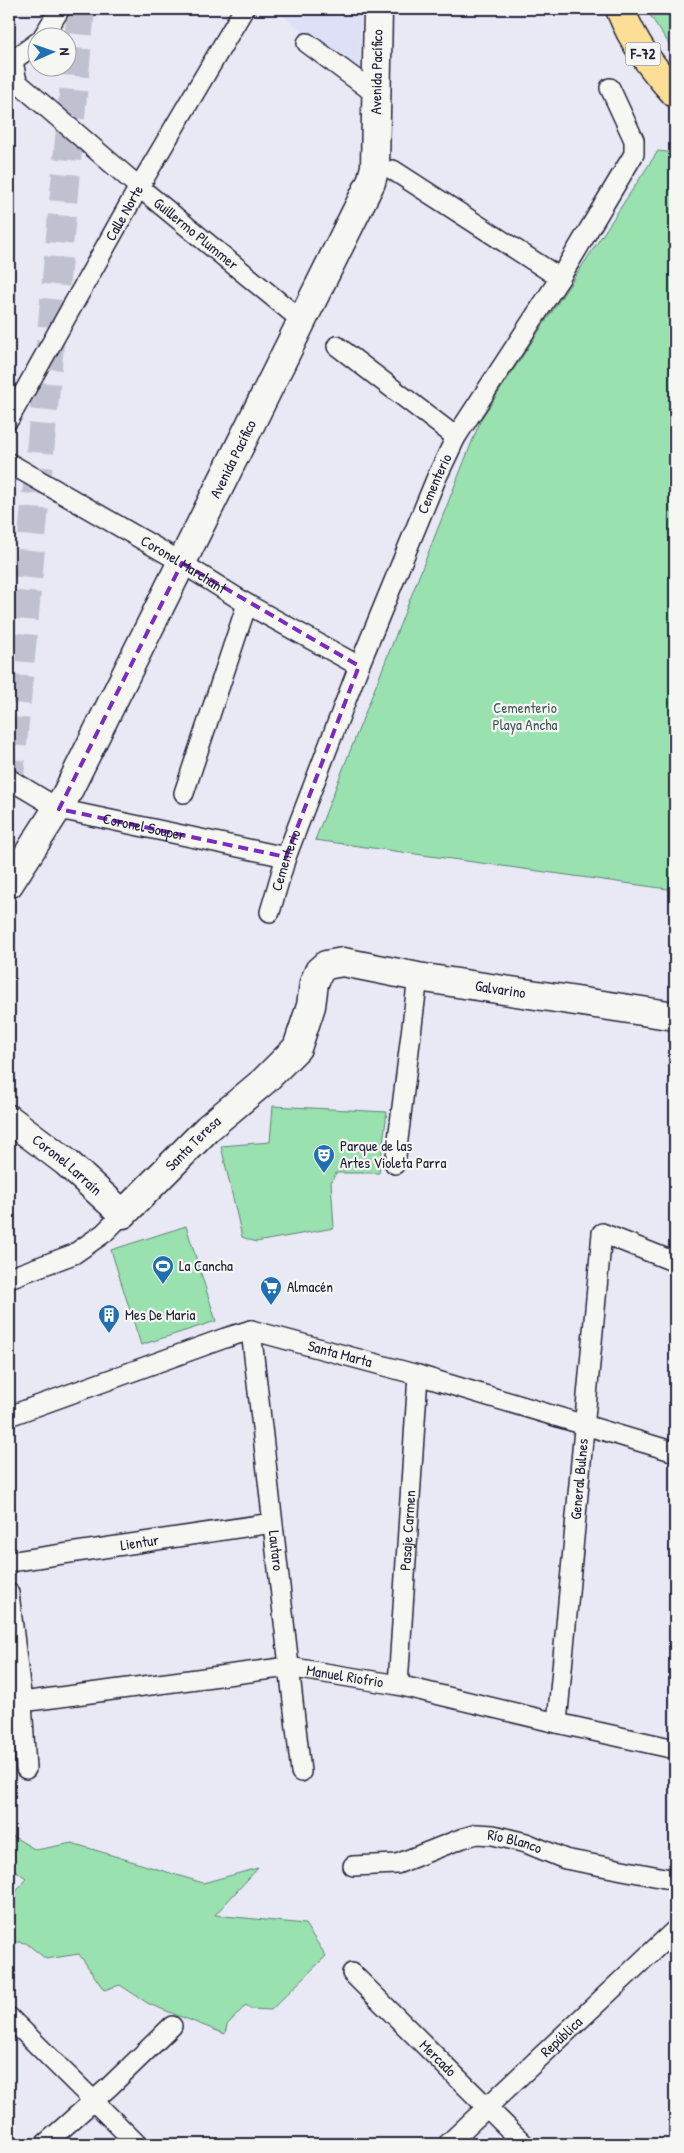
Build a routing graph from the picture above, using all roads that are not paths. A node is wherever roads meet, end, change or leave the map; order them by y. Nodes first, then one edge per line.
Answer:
1 (60, 9) edge
2 (244, 9) edge
3 (378, 9) edge
4 (620, 9) edge
5 (48, 28) edge
6 (307, 43) dead end
7 (28, 49) edge
8 (11, 62) edge
9 (610, 88) dead end
10 (13, 89) edge
11 (675, 93) edge
12 (377, 95) junction
13 (394, 170) dead end
14 (140, 187) junction
15 (560, 278) junction
16 (301, 320) junction
17 (336, 346) dead end
18 (9, 419) edge
19 (456, 437) junction
20 (9, 462) edge
21 (182, 563) junction
22 (247, 604) junction
23 (359, 666) junction
24 (9, 779) edge
25 (184, 793) dead end
26 (58, 809) junction
27 (286, 856) junction
28 (9, 884) edge
29 (270, 912) dead end
30 (326, 964) joint
31 (418, 977) junction
32 (675, 1016) edge
33 (9, 1119) edge
34 (395, 1164) dead end
35 (123, 1214) junction
36 (675, 1262) edge
37 (9, 1278) edge
38 (251, 1330) junction
39 (418, 1375) junction
40 (9, 1416) edge
41 (584, 1426) junction
42 (675, 1452) edge
43 (272, 1523) junction
44 (9, 1562) edge
45 (9, 1593) edge
46 (288, 1667) junction
47 (398, 1685) junction
48 (15, 1702) edge
49 (556, 1724) junction
50 (675, 1749) edge
51 (26, 1769) dead end
52 (301, 1772) dead end
53 (353, 1866) dead end
54 (675, 1880) edge
55 (675, 1930) edge
56 (352, 1973) dead end
57 (9, 2017) edge
58 (172, 2026) dead end
59 (93, 2100) junction
60 (488, 2107) junction
61 (45, 2144) edge
62 (137, 2144) edge
63 (448, 2144) edge
64 (524, 2144) edge

1 - 5 street
2 - 14 street, Calle Norte
3 - 12 street, Avenida Pacífico
4 - 11 main road, F-72
6 - 12 street
7 - 8 street
8 - 10 street, Guillermo Plummer
9 - 15 street, Cementerio
10 - 14 street, Guillermo Plummer
12 - 16 street, Avenida Pacífico
13 - 15 street
14 - 16 street, Guillermo Plummer
14 - 18 street, Calle Norte
15 - 19 street, Cementerio
16 - 21 street, Avenida Pacífico
17 - 19 street
19 - 23 street, Cementerio
20 - 21 street, Coronel Marchant
21 - 22 street, Coronel Marchant
21 - 26 street, Avenida Pacífico
22 - 23 street, Coronel Marchant
22 - 25 street
23 - 27 street, Cementerio
24 - 26 street, Coronel Souper
26 - 27 street, Coronel Souper
26 - 28 street, Avenida Pacífico
27 - 29 street, Cementerio
30 - 31 street, Galvarino
30 - 35 street, Santa Teresa
31 - 32 street, Galvarino
31 - 34 street
33 - 35 street, Coronel Larraín
35 - 37 street, Santa Teresa
36 - 41 street, General Bulnes
38 - 39 street, Santa Marta
38 - 40 street
38 - 43 street, Lautaro
39 - 41 street, Santa Marta
39 - 47 street, Pasaje Carmen
41 - 42 street, Santa Marta
41 - 49 street, General Bulnes
43 - 44 street, Lientur
43 - 46 street, Lautaro
45 - 48 street
46 - 47 street, Manuel Riofrio
46 - 48 street, Manuel Riofrio
46 - 52 street, Lautaro
47 - 49 street, Manuel Riofrio
48 - 51 street
49 - 50 street, Manuel Riofrio
53 - 54 street, Río Blanco
55 - 60 street, República
56 - 60 street, Mercado
57 - 59 street
58 - 59 street
59 - 61 street
59 - 62 street
60 - 63 street, República
60 - 64 street, Mercado

